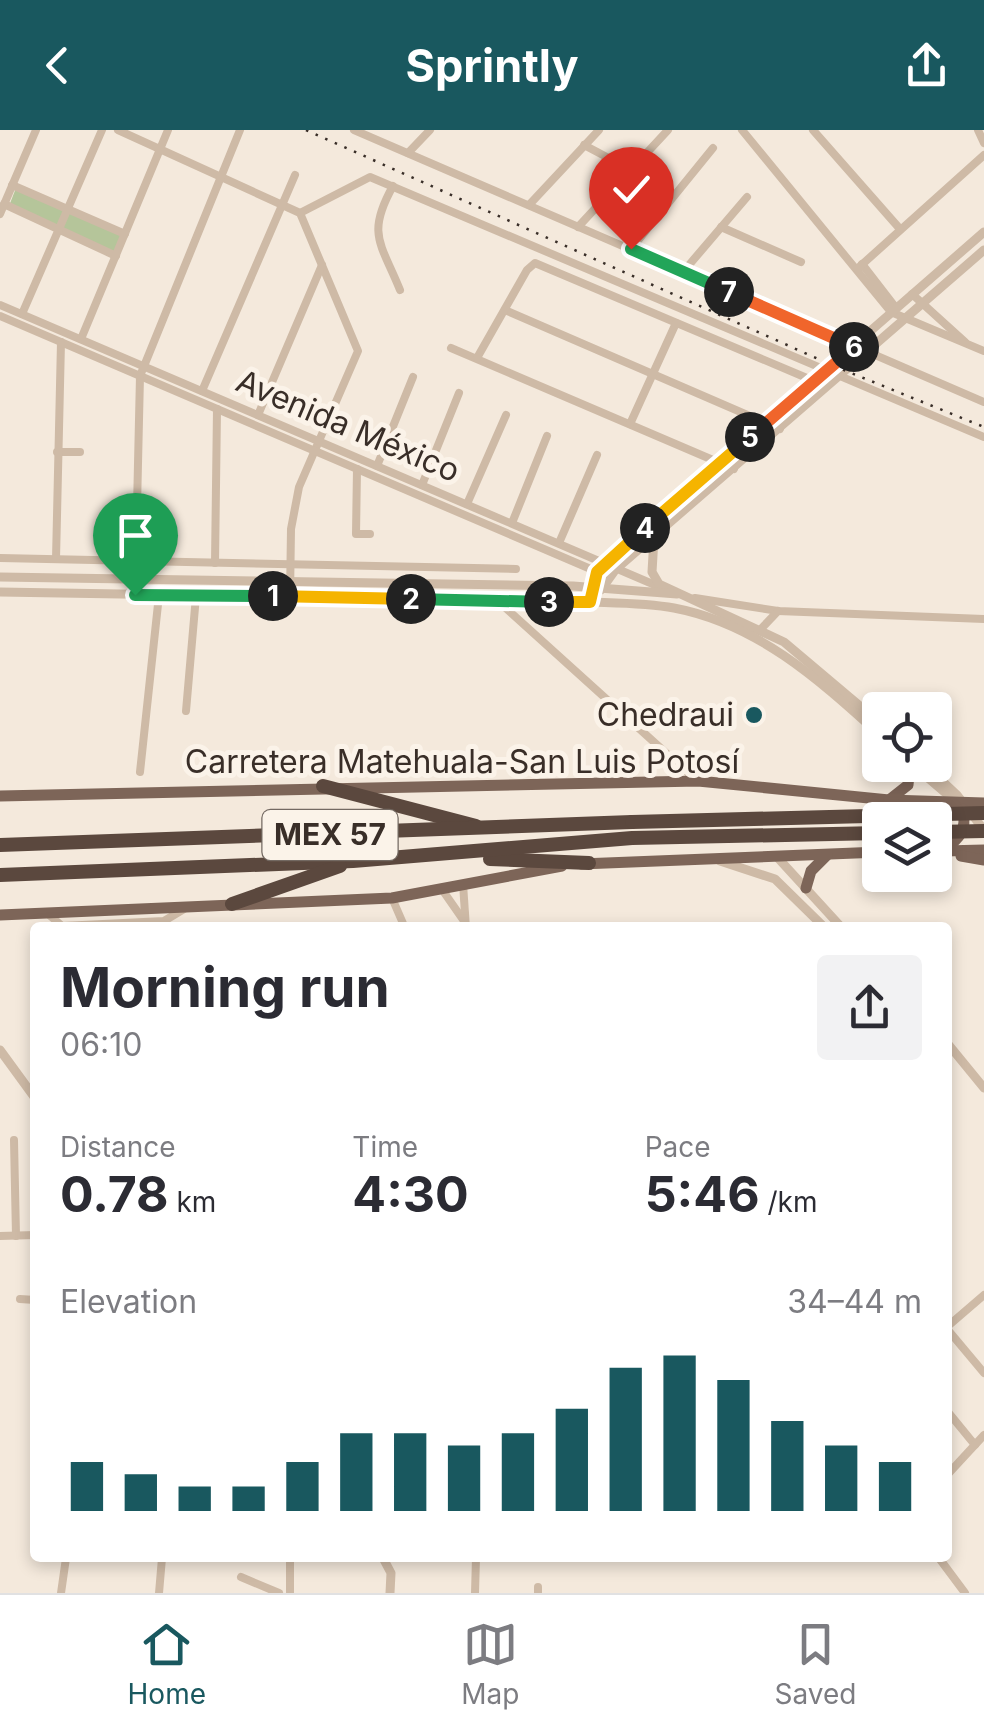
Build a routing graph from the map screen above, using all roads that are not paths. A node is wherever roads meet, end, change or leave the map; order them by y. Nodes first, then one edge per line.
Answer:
1 (36, 130) edge
2 (102, 130) edge
3 (118, 130) edge
4 (168, 130) edge
5 (240, 130) edge
6 (354, 130) edge
7 (430, 130) edge
8 (599, 130) edge
9 (668, 130) edge
10 (742, 130) edge
11 (813, 130) edge
12 (978, 130) edge
13 (984, 143) edge
14 (584, 145) junction
15 (160, 148) junction
16 (713, 148) dead end
17 (408, 153) junction
18 (984, 155) edge
19 (629, 169) junction
20 (222, 175) junction
21 (295, 175) dead end
22 (650, 180) dead end
23 (12, 185) junction
24 (392, 186) junction
25 (746, 197) dead end
26 (284, 202) junction
27 (529, 205) junction
28 (2, 209) edge
29 (68, 209) junction
30 (300, 213) junction
31 (578, 226) junction
32 (721, 227) junction
33 (59, 230) junction
34 (900, 230) junction
35 (984, 232) edge
36 (125, 234) junction
37 (631, 249) junction
38 (984, 250) edge
39 (116, 256) junction
40 (801, 262) dead end
41 (322, 265) junction
42 (859, 266) junction
43 (683, 272) junction
44 (400, 290) dead end
45 (912, 294) junction
46 (0, 304) edge
47 (920, 304) junction
48 (505, 310) junction
49 (894, 310) junction
50 (22, 314) junction
51 (2, 318) edge
52 (905, 318) junction
53 (942, 322) junction
54 (676, 324) junction
55 (936, 334) junction
56 (81, 339) junction
57 (61, 342) junction
58 (964, 342) junction
59 (854, 346) junction
60 (451, 348) dead end
61 (984, 351) edge
62 (868, 352) junction
63 (477, 358) junction
64 (144, 366) junction
65 (654, 372) junction
66 (828, 372) junction
67 (140, 376) junction
68 (412, 376) dead end
69 (841, 376) junction
70 (816, 382) junction
71 (202, 391) junction
72 (459, 394) dead end
73 (984, 402) edge
74 (218, 410) junction
75 (258, 415) junction
76 (506, 415) dead end
77 (768, 422) junction
78 (630, 424) junction
79 (780, 430) junction
80 (547, 436) dead end
81 (984, 437) edge
82 (318, 440) junction
83 (313, 450) junction
84 (58, 452) junction
85 (80, 452) dead end
86 (597, 456) dead end
87 (720, 463) junction
88 (377, 466) junction
89 (358, 469) junction
90 (734, 469) junction
91 (422, 484) junction
92 (467, 504) junction
93 (512, 523) junction
94 (370, 534) dead end
95 (654, 537) junction
96 (558, 543) junction
97 (0, 558) edge
98 (56, 559) junction
99 (136, 561) junction
100 (216, 563) junction
101 (290, 564) junction
102 (436, 568) junction
103 (616, 568) junction
104 (516, 569) dead end
105 (603, 570) junction
106 (0, 577) edge
107 (136, 580) junction
108 (290, 583) junction
109 (438, 584) junction
110 (596, 588) junction
111 (0, 592) edge
112 (676, 594) junction
113 (135, 595) junction
114 (158, 595) junction
115 (196, 596) junction
116 (290, 596) junction
117 (499, 602) junction
118 (594, 602) junction
119 (778, 612) junction
120 (984, 618) edge
121 (760, 630) junction
122 (862, 707) edge
123 (186, 711) dead end
124 (862, 719) edge
125 (676, 762) junction
126 (140, 772) dead end
127 (698, 781) junction
128 (670, 782) junction
129 (908, 782) edge
130 (930, 782) edge
131 (941, 782) edge
132 (322, 786) junction
133 (0, 796) edge
134 (888, 800) junction
135 (910, 802) edge
136 (984, 803) edge
137 (952, 804) edge
138 (962, 804) junction
139 (982, 823) edge
140 (952, 829) edge
141 (491, 830) junction
142 (632, 830) junction
143 (862, 833) edge
144 (952, 843) edge
145 (0, 844) edge
146 (984, 850) edge
147 (862, 851) edge
148 (952, 851) edge
149 (830, 852) junction
150 (952, 854) edge
151 (404, 858) junction
152 (778, 858) junction
153 (717, 860) junction
154 (984, 860) edge
155 (353, 862) junction
156 (589, 863) junction
157 (0, 875) edge
158 (463, 884) junction
159 (441, 888) junction
160 (806, 888) junction
161 (392, 898) junction
162 (232, 904) junction
163 (0, 915) edge
164 (402, 922) edge
165 (464, 922) edge
166 (465, 922) edge
167 (819, 922) edge
168 (837, 922) edge
169 (952, 1049) edge
170 (0, 1050) edge
171 (984, 1088) edge
172 (30, 1089) edge
173 (14, 1140) dead end
174 (14, 1167) junction
175 (0, 1169) edge
176 (30, 1235) edge
177 (0, 1236) edge
178 (16, 1236) junction
179 (984, 1296) edge
180 (20, 1299) dead end
181 (30, 1300) edge
182 (952, 1324) edge
183 (952, 1333) edge
184 (984, 1372) edge
185 (952, 1417) edge
186 (984, 1435) edge
187 (975, 1445) junction
188 (952, 1470) edge
189 (65, 1562) edge
190 (162, 1562) edge
191 (290, 1562) edge
192 (385, 1562) edge
193 (476, 1562) edge
194 (942, 1562) edge
195 (241, 1577) dead end
196 (61, 1593) edge
197 (160, 1593) edge
198 (279, 1593) edge
199 (290, 1593) edge
200 (390, 1593) edge
201 (475, 1593) edge
202 (965, 1593) edge

1 - 23 street
2 - 29 street
3 - 15 street
4 - 15 street
5 - 20 street
6 - 17 street
7 - 17 street
8 - 14 street
9 - 19 street
10 - 42 street
11 - 34 street
12 - 13 street
14 - 19 street
14 - 27 street
15 - 20 street
15 - 36 street
16 - 37 street
17 - 27 street
18 - 34 street
19 - 22 street
19 - 31 street
20 - 26 street
20 - 64 street
21 - 26 street
23 - 28 street
23 - 29 street
24 - 30 street
24 - 44 street
24 - 66 street
25 - 32 street
26 - 30 street
26 - 71 street
27 - 31 street
28 - 33 street
29 - 33 street
29 - 36 street
30 - 41 street
31 - 37 street
32 - 40 street
32 - 43 street
33 - 39 street
33 - 50 street
34 - 42 street
35 - 45 street
36 - 39 street
37 - 43 street
38 - 47 street
39 - 56 street
41 - 75 street
41 - 82 street
42 - 49 street
43 - 59 street
45 - 47 street
45 - 49 street
46 - 50 street, Avenida México
47 - 52 street
47 - 53 street
48 - 54 street
48 - 63 street
48 - 65 street
49 - 52 street
49 - 59 street
50 - 56 street, Avenida México
51 - 57 street, Avenida México
52 - 55 street
52 - 62 street
53 - 55 street
53 - 58 street
54 - 65 street
54 - 70 street
55 - 58 street
56 - 64 street, Avenida México
57 - 67 street, Avenida México
57 - 84 street
58 - 61 street
59 - 62 street
59 - 66 street
60 - 63 street
62 - 69 street
62 - 73 street
63 - 78 street
64 - 67 street
64 - 71 street, Avenida México
65 - 77 street
65 - 78 street
66 - 69 street
66 - 70 street
67 - 74 street, Avenida México
67 - 99 street
68 - 88 street
69 - 79 street
69 - 81 street
70 - 77 street
71 - 75 street, Avenida México
72 - 91 street
74 - 83 street, Avenida México
74 - 100 street
75 - 82 street, Avenida México
76 - 92 street
77 - 79 street
77 - 87 street
78 - 87 street
79 - 90 street
80 - 93 street
82 - 83 street
82 - 88 street, Avenida México
83 - 89 street, Avenida México
83 - 101 street
84 - 85 street
84 - 98 street
86 - 96 street
87 - 90 street
87 - 105 street
88 - 91 street, Avenida México
89 - 94 street
89 - 105 street, Avenida México
90 - 95 street
91 - 92 street, Avenida México
92 - 93 street, Avenida México
93 - 96 street, Avenida México
95 - 103 street
95 - 112 street
96 - 105 street, Avenida México
97 - 98 street
98 - 99 street
99 - 100 street
99 - 107 street
100 - 101 street
101 - 102 street
101 - 108 street
102 - 104 street
102 - 109 street
103 - 105 street
103 - 112 street
105 - 110 street
106 - 107 street
107 - 108 street
107 - 113 street
108 - 109 street
108 - 116 street
109 - 110 street
110 - 112 street
110 - 118 street
111 - 113 street
112 - 119 street
112 - 121 street
113 - 114 street
114 - 115 street
114 - 126 street
115 - 116 street
115 - 123 street
116 - 117 street
117 - 118 street
117 - 125 street
118 - 124 street
119 - 120 street
119 - 121 street
121 - 122 street
125 - 127 street
125 - 128 street
127 - 128 main road, Carretera Matehuala-San Luis Potosí
127 - 134 main road, Carretera Matehuala-San Luis Potosí
128 - 132 main road, Carretera Matehuala-San Luis Potosí
129 - 134 main road
130 - 138 street
131 - 138 street
132 - 133 main road, Carretera Matehuala-San Luis Potosí
132 - 141 highway
134 - 135 main road, Carretera Matehuala-San Luis Potosí
136 - 138 main road, Carretera Matehuala-San Luis Potosí
136 - 139 main road
137 - 138 main road, Carretera Matehuala-San Luis Potosí
138 - 139 street
138 - 144 main road
139 - 140 highway, bridge
139 - 142 highway, MEX 57, bridge
141 - 142 highway, MEX 57
141 - 145 highway, MEX 57
142 - 143 highway, MEX 57
142 - 151 highway, MEX 57
146 - 148 main road
147 - 149 main road
149 - 152 main road
149 - 160 main road
150 - 154 main road
151 - 155 highway, MEX 57
151 - 156 highway
152 - 153 main road
152 - 160 street
153 - 156 main road
153 - 167 street
155 - 157 highway, MEX 57
155 - 162 highway
156 - 158 main road
158 - 159 main road
158 - 166 street
159 - 161 main road
159 - 165 street
160 - 168 street
161 - 162 main road
161 - 164 street
162 - 163 main road
169 - 171 street
170 - 172 street
173 - 174 street
174 - 175 street
174 - 178 street
176 - 178 street
177 - 178 street
179 - 182 street
180 - 181 street
183 - 184 street
185 - 187 street
186 - 187 street
187 - 188 street
189 - 196 street
190 - 197 street
191 - 199 street
192 - 200 street
193 - 201 street
194 - 202 street
195 - 198 street

